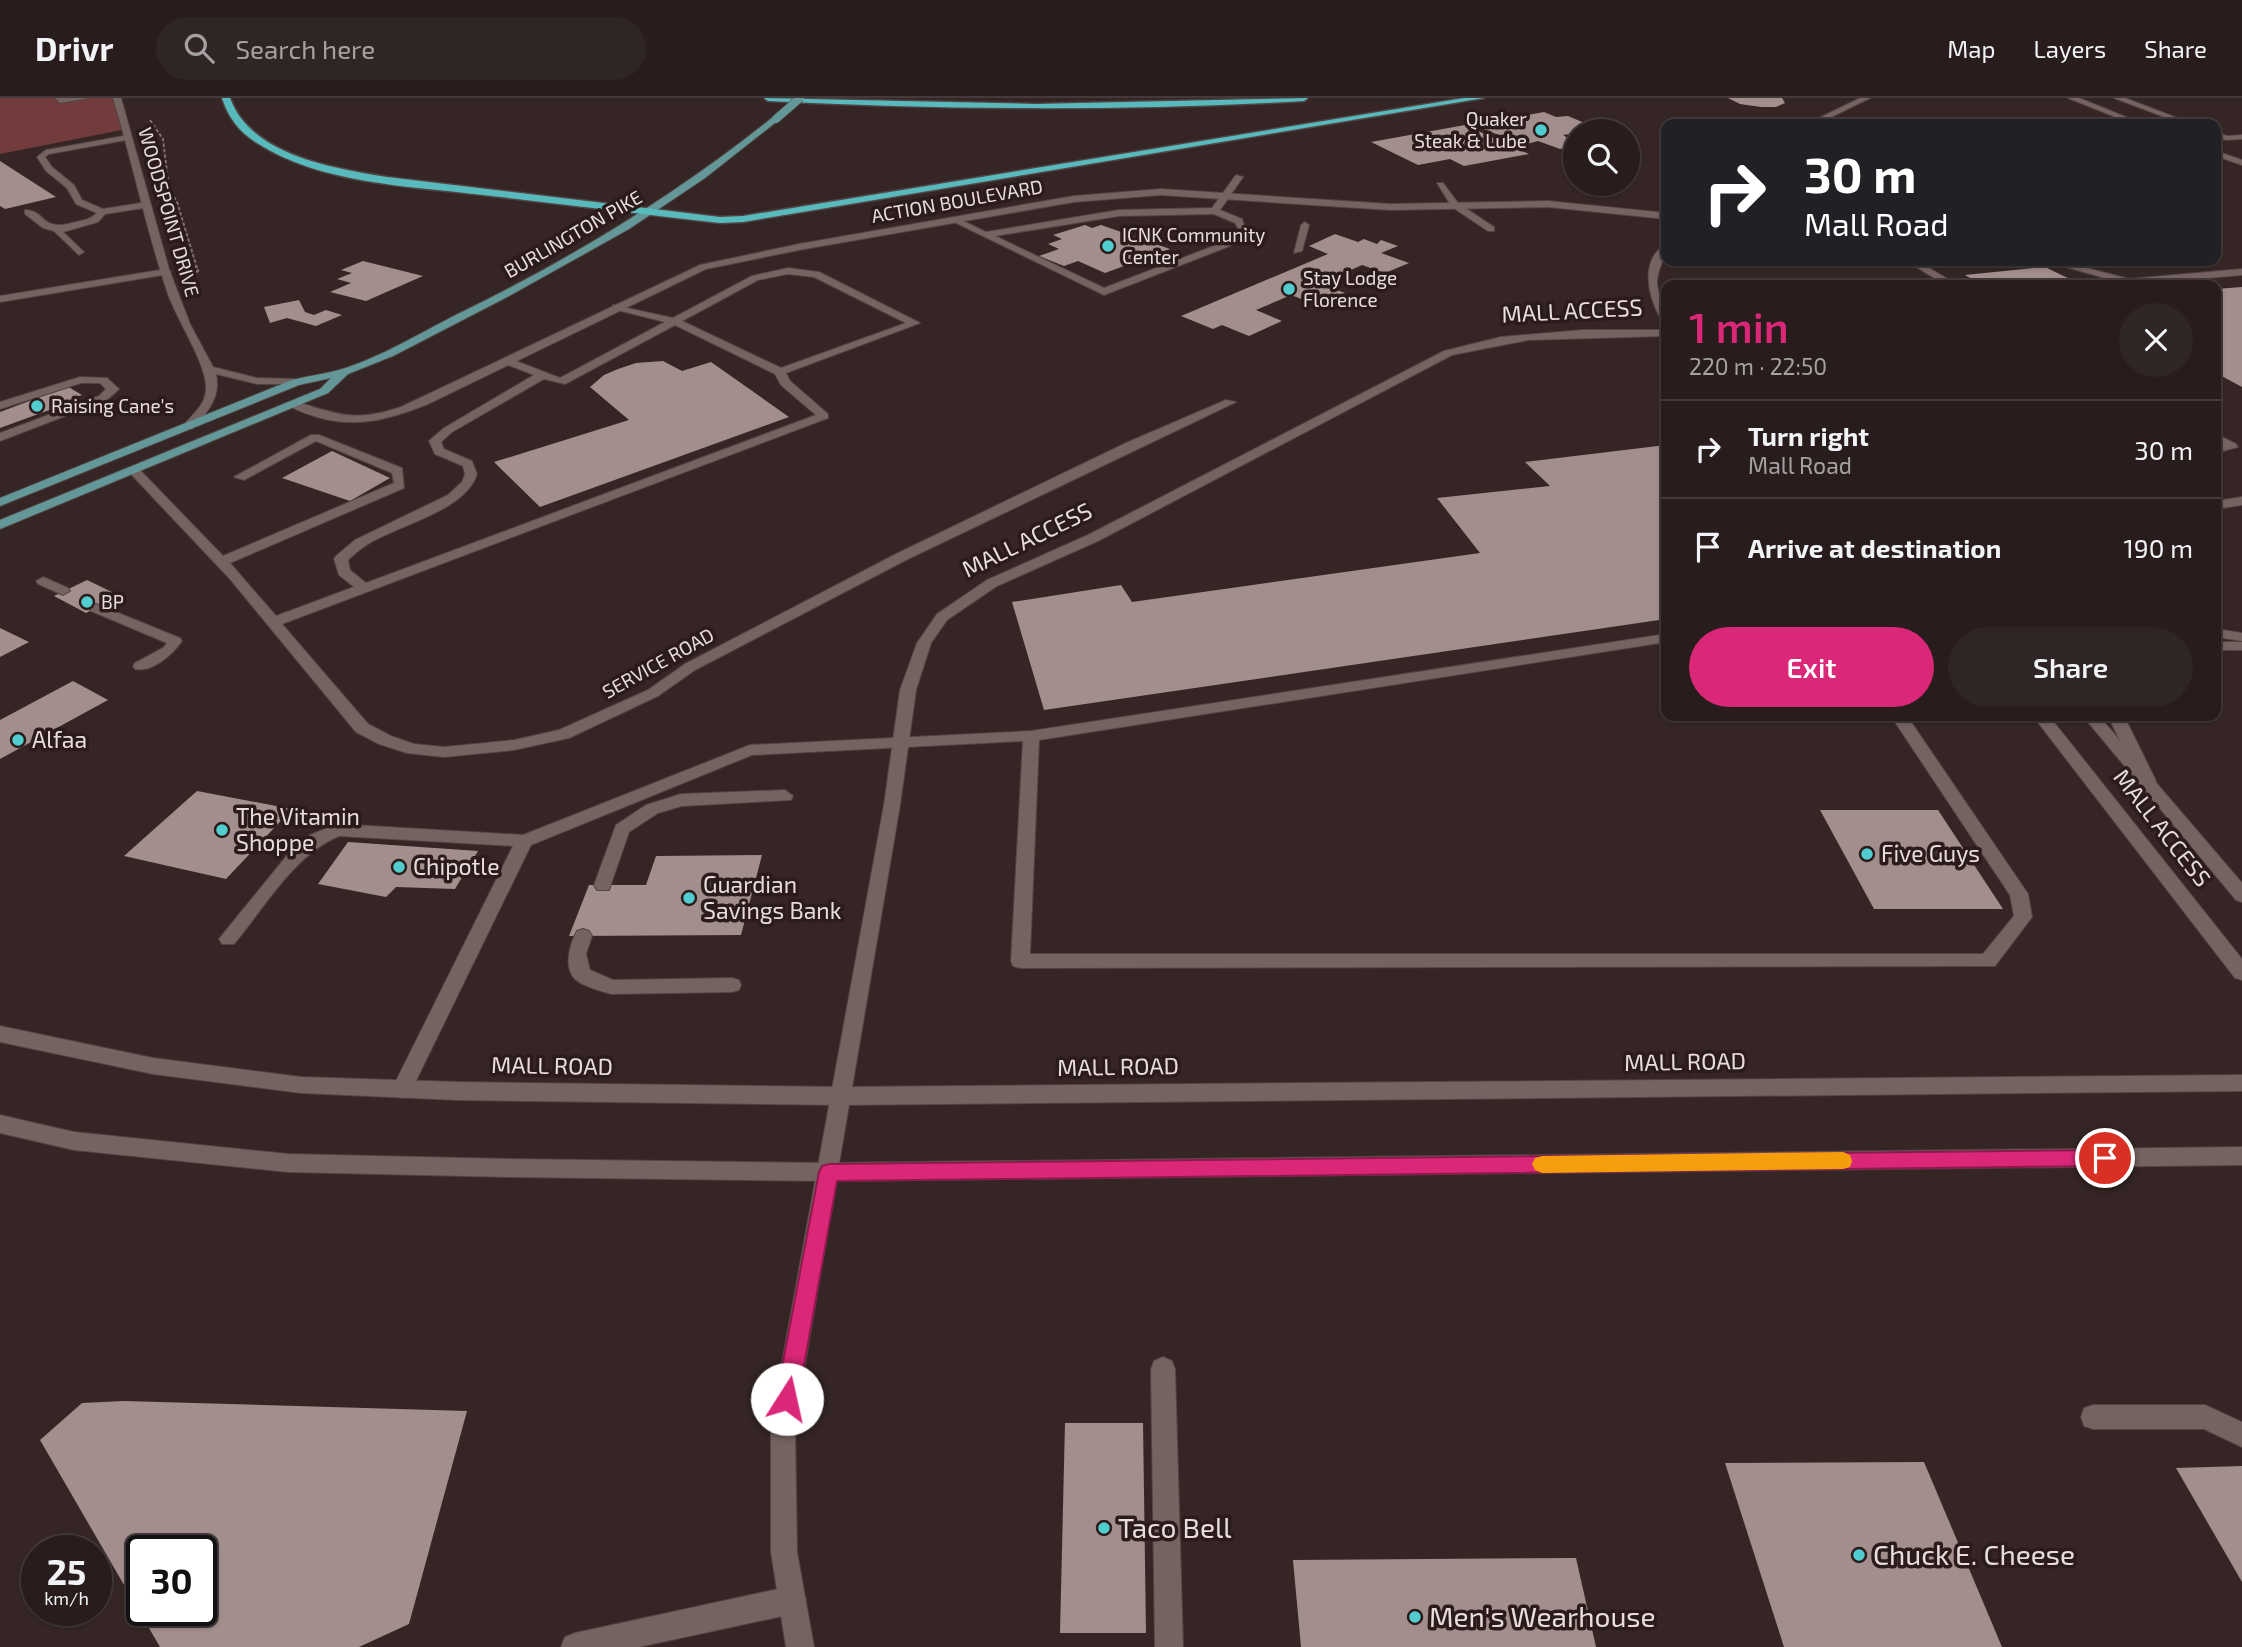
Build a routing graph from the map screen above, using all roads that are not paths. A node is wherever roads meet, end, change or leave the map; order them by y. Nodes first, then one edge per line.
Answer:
1 (59, 98) edge
2 (85, 98) edge
3 (117, 98) edge
4 (226, 98) edge
5 (768, 98) edge
6 (800, 98) edge
7 (1304, 98) edge
8 (1480, 98) edge
9 (1866, 98) edge
10 (2072, 98) edge
11 (2118, 98) edge
12 (1822, 119) edge
13 (2126, 119) edge
14 (2175, 119) edge
15 (2221, 136) edge
16 (129, 137) junction
17 (2242, 137) edge
18 (2221, 155) edge
19 (2242, 163) edge
20 (1239, 177) dead end
21 (1440, 185) dead end
22 (1225, 196) junction
23 (147, 205) junction
24 (1455, 205) junction
25 (1215, 211) junction
26 (28, 212) dead end
27 (102, 212) junction
28 (652, 213) junction
29 (1661, 215) edge
30 (954, 220) junction
31 (1305, 225) dead end
32 (1491, 229) dead end
33 (59, 230) junction
34 (985, 235) junction
35 (1297, 251) dead end
36 (79, 252) dead end
37 (1661, 254) edge
38 (1920, 266) edge
39 (2069, 266) edge
40 (166, 272) junction
41 (2242, 272) edge
42 (1944, 280) edge
43 (2121, 280) edge
44 (2152, 280) edge
45 (0, 286) edge
46 (0, 299) edge
47 (16, 300) junction
48 (617, 307) junction
49 (1661, 309) edge
50 (674, 321) junction
51 (1661, 333) edge
52 (507, 361) junction
53 (211, 370) junction
54 (345, 371) junction
55 (780, 372) junction
56 (543, 375) junction
57 (296, 382) junction
58 (1230, 402) dead end
59 (293, 404) junction
60 (0, 406) edge
61 (188, 427) junction
62 (0, 437) edge
63 (2221, 441) edge
64 (2221, 449) edge
65 (134, 471) junction
66 (240, 477) dead end
67 (2242, 501) edge
68 (0, 502) edge
69 (2221, 504) edge
70 (0, 525) edge
71 (222, 561) junction
72 (43, 581) dead end
73 (364, 589) junction
74 (63, 591) dead end
75 (96, 608) dead end
76 (274, 622) junction
77 (2221, 634) edge
78 (2242, 637) edge
79 (1661, 639) edge
80 (2221, 646) edge
81 (2242, 646) edge
82 (140, 666) dead end
83 (1902, 721) edge
84 (2045, 721) edge
85 (2095, 721) edge
86 (2118, 721) edge
87 (1031, 736) junction
88 (901, 742) junction
89 (2149, 784) junction
90 (785, 796) dead end
91 (524, 841) junction
92 (603, 885) dead end
93 (2242, 895) edge
94 (583, 936) dead end
95 (228, 939) dead end
96 (2242, 973) edge
97 (732, 985) dead end
98 (0, 1034) edge
99 (2242, 1083) edge
100 (402, 1089) junction
101 (842, 1096) junction
102 (0, 1124) edge
103 (2242, 1156) edge
104 (829, 1172) junction
105 (1163, 1368) dead end
106 (2092, 1418) dead end
107 (2242, 1435) edge
108 (792, 1600) junction
109 (582, 1646) edge
110 (800, 1647) edge
111 (1169, 1647) edge

1 - 2 street
3 - 16 street, WOODSPOINT DRIVE
4 - 28 highway
5 - 7 highway
6 - 28 main road, BURLINGTON PIKE, bridge
8 - 28 highway
9 - 12 street
10 - 13 street
11 - 14 street
15 - 17 street
16 - 23 street, WOODSPOINT DRIVE
16 - 27 street
18 - 19 street
20 - 22 street
21 - 24 street
22 - 24 street, ACTION BOULEVARD
22 - 25 street
22 - 30 street, ACTION BOULEVARD
23 - 27 street
23 - 40 street, WOODSPOINT DRIVE
24 - 29 street, ACTION BOULEVARD
24 - 32 street
25 - 34 street
25 - 34 street
26 - 33 street
27 - 33 street
28 - 54 main road, BURLINGTON PIKE
30 - 34 street
30 - 48 street, ACTION BOULEVARD
31 - 35 street
33 - 36 street
37 - 49 street
38 - 42 street
39 - 43 street
40 - 47 street
40 - 53 street, WOODSPOINT DRIVE
41 - 44 street
45 - 47 street
46 - 47 street
48 - 50 street
48 - 52 street, ACTION BOULEVARD
50 - 55 street
50 - 55 street
50 - 56 street
51 - 88 street, MALL ACCESS
52 - 56 street
52 - 59 street, ACTION BOULEVARD
53 - 57 street
53 - 61 street
54 - 57 main road, BURLINGTON PIKE
54 - 59 main road, BURLINGTON PIKE
55 - 73 street
56 - 73 street
57 - 61 main road, BURLINGTON PIKE
58 - 76 street, SERVICE ROAD
59 - 65 main road, BURLINGTON PIKE
60 - 62 street
61 - 68 main road, BURLINGTON PIKE
63 - 64 street
65 - 70 main road, BURLINGTON PIKE
65 - 71 street, SERVICE ROAD
66 - 71 street
67 - 69 street
71 - 76 street, SERVICE ROAD
72 - 74 street
73 - 76 street
75 - 82 street
77 - 78 street
79 - 87 street
80 - 81 street
83 - 87 street
84 - 96 street, MALL ACCESS
85 - 89 street, MALL ACCESS
86 - 89 street
87 - 88 street
88 - 91 street
88 - 101 street, MALL ACCESS
89 - 93 street, MALL ACCESS
90 - 92 street
91 - 95 street
91 - 100 street
94 - 97 street
98 - 100 street, MALL ROAD
99 - 101 street, MALL ROAD
100 - 101 street, MALL ROAD
101 - 104 street, MALL ACCESS
102 - 104 street
103 - 104 street
104 - 108 street, MALL ACCESS
105 - 111 street
106 - 107 street
108 - 109 street
108 - 110 street, MALL ACCESS

